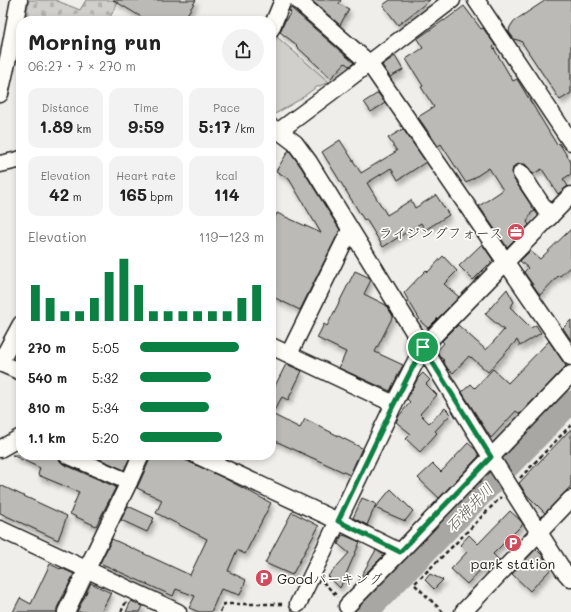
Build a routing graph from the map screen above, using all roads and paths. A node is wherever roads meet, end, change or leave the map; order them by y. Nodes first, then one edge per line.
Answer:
1 (20, 0) edge
2 (283, 0) edge
3 (297, 0) edge
4 (452, 0) edge
5 (476, 0) edge
6 (19, 16) edge
7 (276, 17) edge
8 (16, 46) edge
9 (15, 58) edge
10 (370, 63) junction
11 (0, 94) edge
12 (276, 128) edge
13 (276, 130) edge
14 (571, 142) edge
15 (16, 160) edge
16 (0, 164) edge
17 (521, 173) dead end
18 (571, 195) edge
19 (550, 217) junction
20 (350, 230) junction
21 (506, 262) junction
22 (16, 333) edge
23 (423, 347) junction
24 (276, 348) edge
25 (289, 354) junction
26 (571, 357) edge
27 (0, 363) edge
28 (16, 370) edge
29 (571, 374) edge
30 (394, 404) junction
31 (571, 425) edge
32 (16, 440) edge
33 (0, 449) edge
34 (492, 459) junction
35 (78, 460) edge
36 (139, 460) edge
37 (207, 460) edge
38 (129, 482) junction
39 (509, 486) junction
40 (571, 499) edge
41 (338, 521) junction
42 (0, 529) edge
43 (539, 532) junction
44 (400, 552) junction
45 (86, 570) junction
46 (313, 572) junction
47 (571, 578) edge
48 (120, 598) dead end
49 (298, 604) joint
50 (347, 606) joint
51 (66, 612) edge
52 (121, 612) edge
53 (178, 612) edge
54 (220, 612) edge
55 (444, 612) edge
56 (463, 612) edge

1 - 6 street
2 - 7 street
3 - 10 street
4 - 10 street
5 - 14 street
8 - 9 street
9 - 11 street
10 - 12 street
10 - 21 street
13 - 20 street
15 - 16 street
17 - 19 street
18 - 19 street
19 - 21 street
20 - 23 street
20 - 25 street
21 - 23 street
21 - 26 street
22 - 27 street
23 - 30 street
23 - 34 street
24 - 25 street
25 - 30 street
27 - 28 street
29 - 34 street
30 - 41 street
31 - 39 path
32 - 33 street
34 - 39 street
34 - 44 street
35 - 38 street
36 - 38 street
37 - 41 street
38 - 45 street
39 - 43 street
39 - 55 path
40 - 43 street
41 - 44 street
41 - 46 street
42 - 45 street
43 - 47 street
43 - 56 street
44 - 50 street
45 - 51 street
45 - 53 street
46 - 49 street
46 - 50 path
48 - 52 path
49 - 54 path

